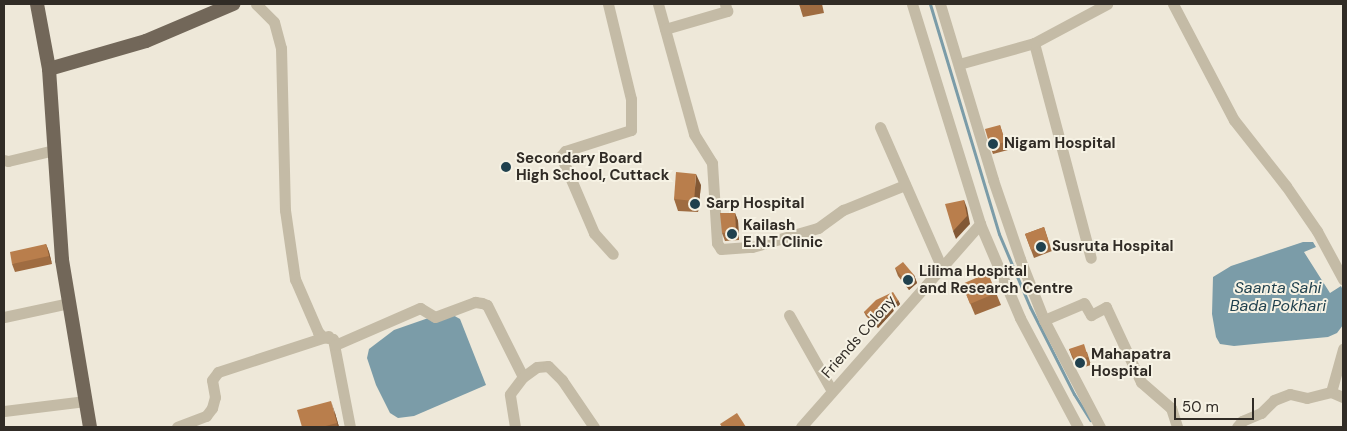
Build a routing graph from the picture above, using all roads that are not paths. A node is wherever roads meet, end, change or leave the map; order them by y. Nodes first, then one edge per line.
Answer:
1 (37, 4) edge
2 (233, 4) edge
3 (256, 4) edge
4 (608, 4) edge
5 (658, 4) edge
6 (725, 4) edge
7 (912, 4) edge
8 (940, 4) edge
9 (1107, 4) edge
10 (1173, 4) edge
11 (665, 29) junction
12 (1034, 43) junction
13 (959, 64) junction
14 (49, 69) junction
15 (880, 127) dead end
16 (54, 150) junction
17 (4, 160) edge
18 (905, 185) junction
19 (980, 224) junction
20 (613, 254) dead end
21 (1091, 258) dead end
22 (940, 266) junction
23 (1343, 279) edge
24 (69, 303) junction
25 (789, 315) dead end
26 (4, 317) edge
27 (1044, 320) junction
28 (331, 340) junction
29 (1343, 349) edge
30 (524, 377) junction
31 (832, 391) junction
32 (1331, 392) junction
33 (1343, 397) edge
34 (86, 401) junction
35 (4, 411) edge
36 (195, 424) edge
37 (90, 427) edge
38 (177, 427) edge
39 (350, 427) edge
40 (515, 427) edge
41 (594, 427) edge
42 (801, 427) edge
43 (1078, 427) edge
44 (1100, 427) edge
45 (1177, 427) edge
46 (1237, 427) edge

1 - 14 main road
2 - 14 main road
3 - 28 street
4 - 20 street
5 - 11 street
6 - 11 street
7 - 19 street
8 - 13 street
9 - 12 street
10 - 23 street
11 - 18 street
12 - 13 street
12 - 21 street
13 - 27 street
14 - 16 main road
15 - 18 street
16 - 17 street
16 - 24 main road
18 - 22 street
19 - 22 street, Friends Colony
19 - 43 street
22 - 31 street, Friends Colony
24 - 26 street
24 - 34 main road
25 - 31 street
27 - 44 street
27 - 45 street
28 - 30 street
28 - 36 street
28 - 39 street
29 - 32 street
30 - 40 street
30 - 41 street
31 - 42 street, Friends Colony
32 - 33 street
32 - 46 street
34 - 35 street
34 - 37 main road
36 - 38 street

